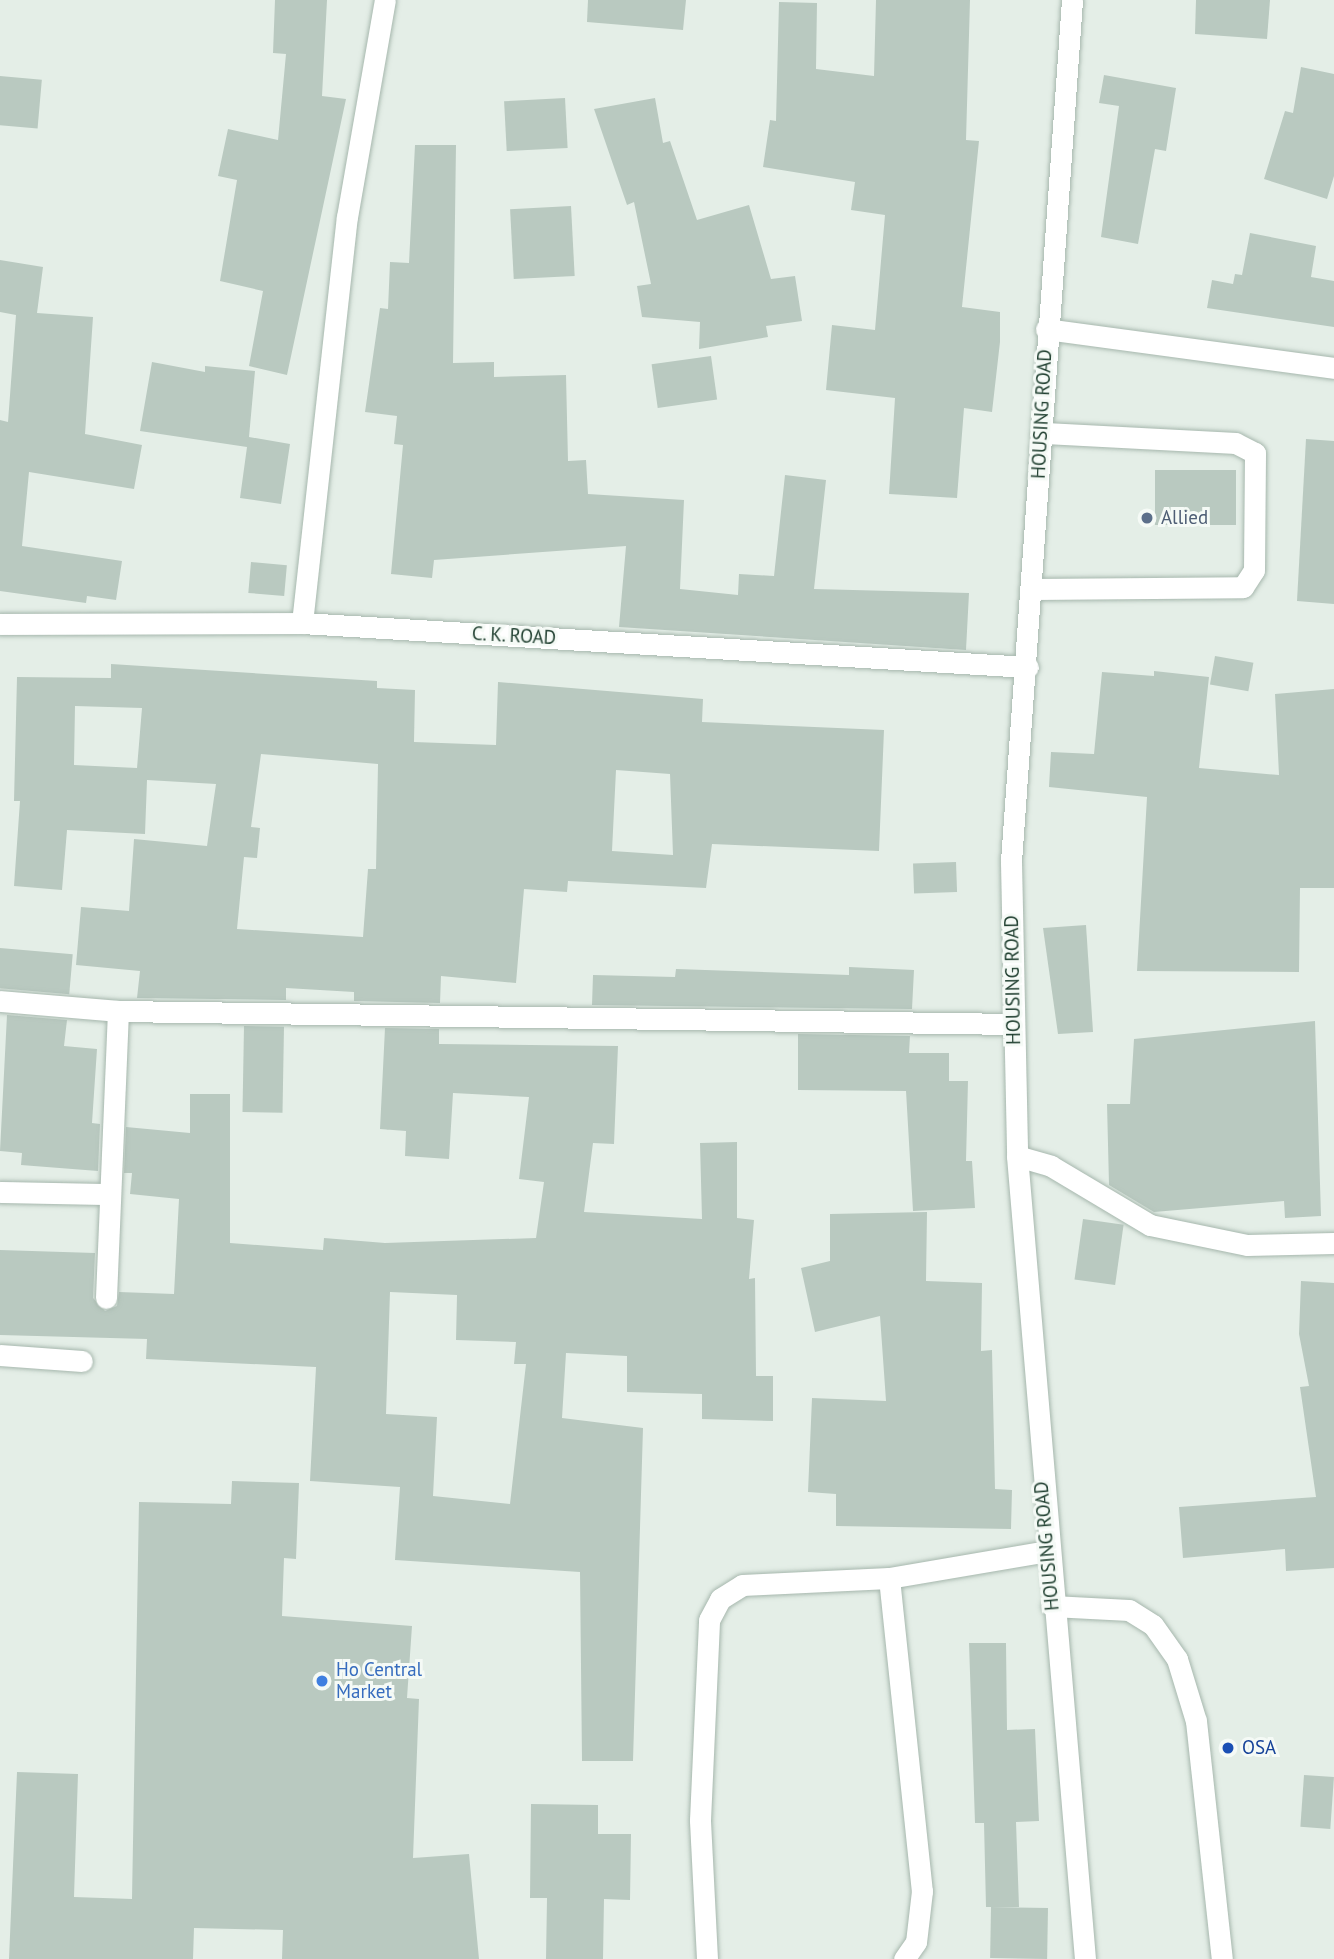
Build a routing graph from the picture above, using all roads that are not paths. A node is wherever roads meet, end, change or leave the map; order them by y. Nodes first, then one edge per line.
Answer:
1 (385, 0) edge
2 (1072, 0) edge
3 (1046, 329) junction
4 (1334, 368) edge
5 (1041, 433) junction
6 (1032, 589) junction
7 (302, 623) junction
8 (0, 624) edge
9 (1028, 667) junction
10 (0, 1002) edge
11 (118, 1011) junction
12 (1014, 1024) junction
13 (1017, 1156) junction
14 (0, 1192) edge
15 (106, 1194) junction
16 (1334, 1243) edge
17 (106, 1298) dead end
18 (0, 1355) edge
19 (82, 1361) dead end
20 (1047, 1551) junction
21 (889, 1578) junction
22 (1052, 1606) junction
23 (707, 1959) edge
24 (904, 1959) edge
25 (1085, 1959) edge
26 (1222, 1959) edge

1 - 7 street
2 - 3 street, HOUSING ROAD
3 - 4 street
3 - 5 street, HOUSING ROAD
5 - 6 street, HOUSING ROAD
5 - 6 street
6 - 9 street, HOUSING ROAD
7 - 8 street, C. K. ROAD
7 - 9 street, C. K. ROAD
9 - 12 street, HOUSING ROAD
10 - 11 street
11 - 12 street
11 - 15 street
12 - 13 street, HOUSING ROAD
13 - 16 street
13 - 20 street, HOUSING ROAD
14 - 15 street
15 - 17 street
18 - 19 street
20 - 21 street
20 - 22 street, HOUSING ROAD
21 - 23 street
21 - 24 street
22 - 25 street, HOUSING ROAD
22 - 26 street

